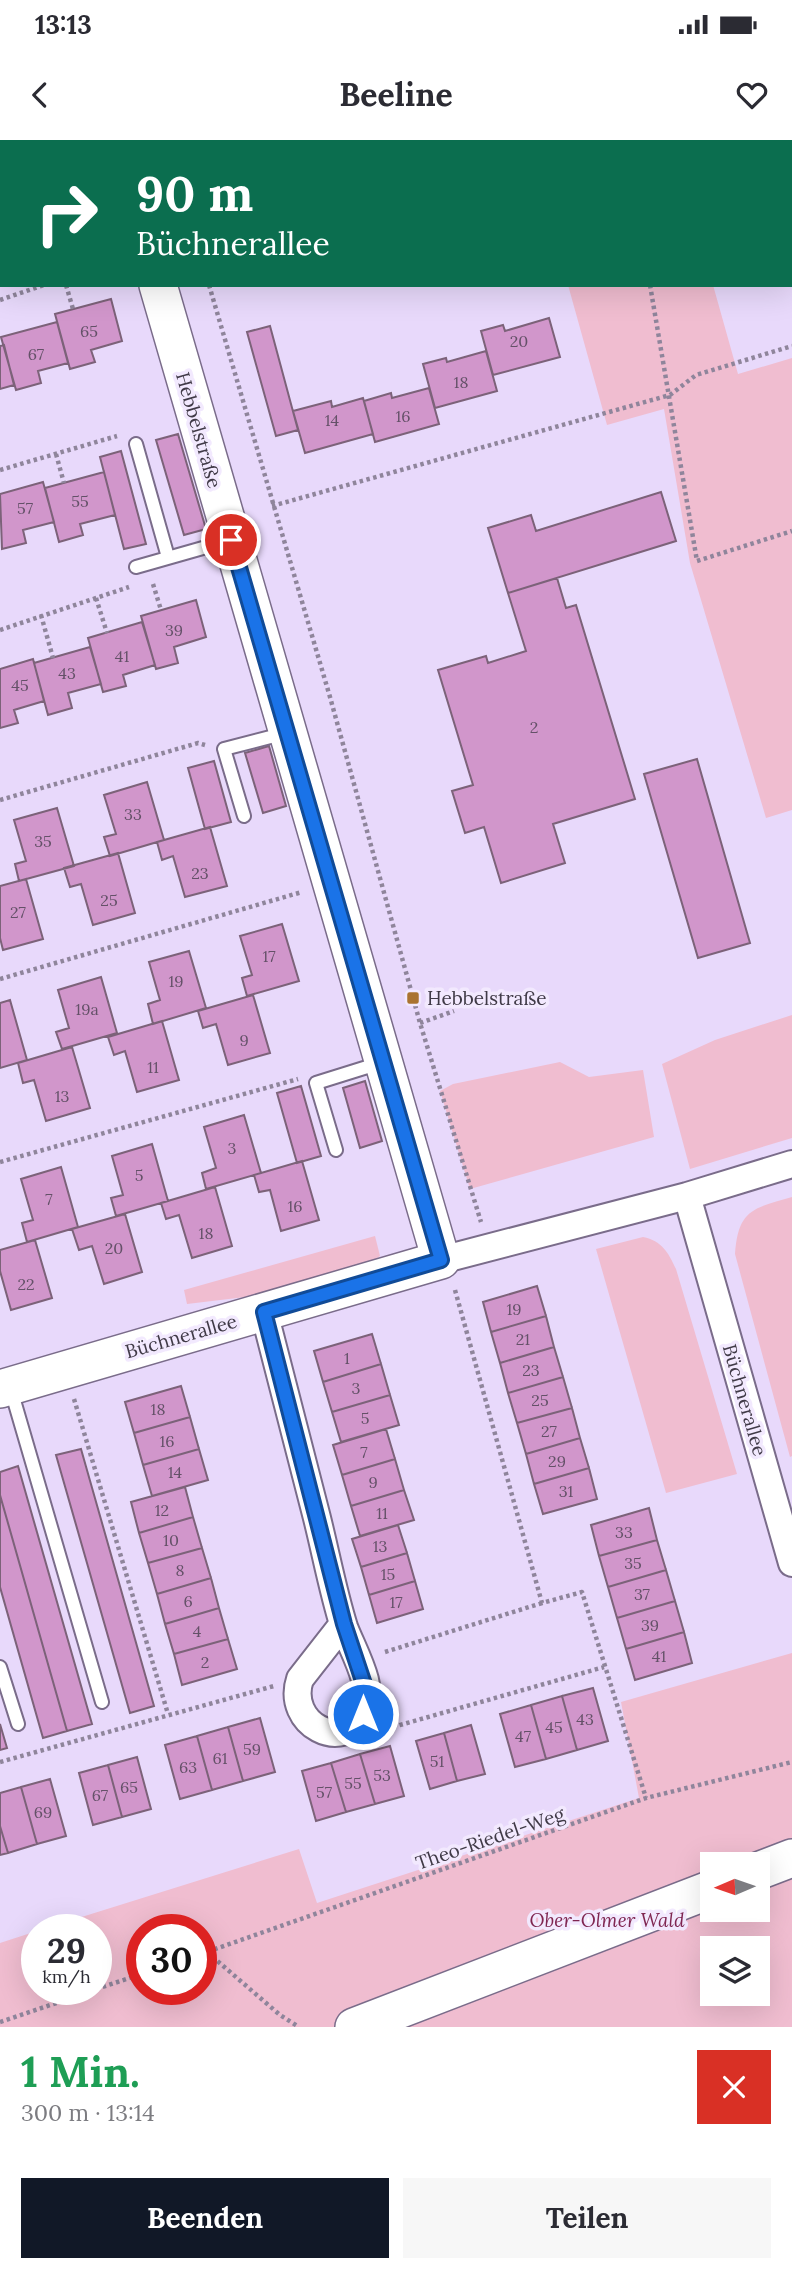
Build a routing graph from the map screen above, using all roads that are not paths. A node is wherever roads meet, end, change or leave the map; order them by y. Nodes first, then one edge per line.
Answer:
1 (159, 287) edge
2 (136, 444) dead end
3 (231, 540) junction
4 (168, 557) junction
5 (141, 565) road end
6 (286, 733) junction
7 (244, 816) dead end
8 (384, 1062) junction
9 (336, 1150) dead end
10 (792, 1164) edge
11 (687, 1196) junction
12 (447, 1271) junction
13 (264, 1312) junction
14 (5, 1388) edge
15 (792, 1563) edge
16 (344, 1624) junction
17 (0, 1667) edge
18 (102, 1702) dead end
19 (18, 1724) dead end
20 (792, 1858) edge
21 (770, 1866) edge
22 (700, 1894) edge
23 (354, 2027) edge

1 - 3 street, Hebbelstraße
2 - 4 lane
3 - 4 lane
3 - 6 street, Hebbelstraße
4 - 5 lane
6 - 7 lane
6 - 8 street, Hebbelstraße
8 - 9 lane
8 - 12 street, Hebbelstraße
10 - 11 street, Büchnerallee
11 - 12 street, Büchnerallee
11 - 15 street, Büchnerallee
12 - 13 street, Büchnerallee
13 - 14 street, Büchnerallee
13 - 16 street
14 - 18 lane
16 - 16 street
17 - 19 lane
20 - 21 street
22 - 23 street

